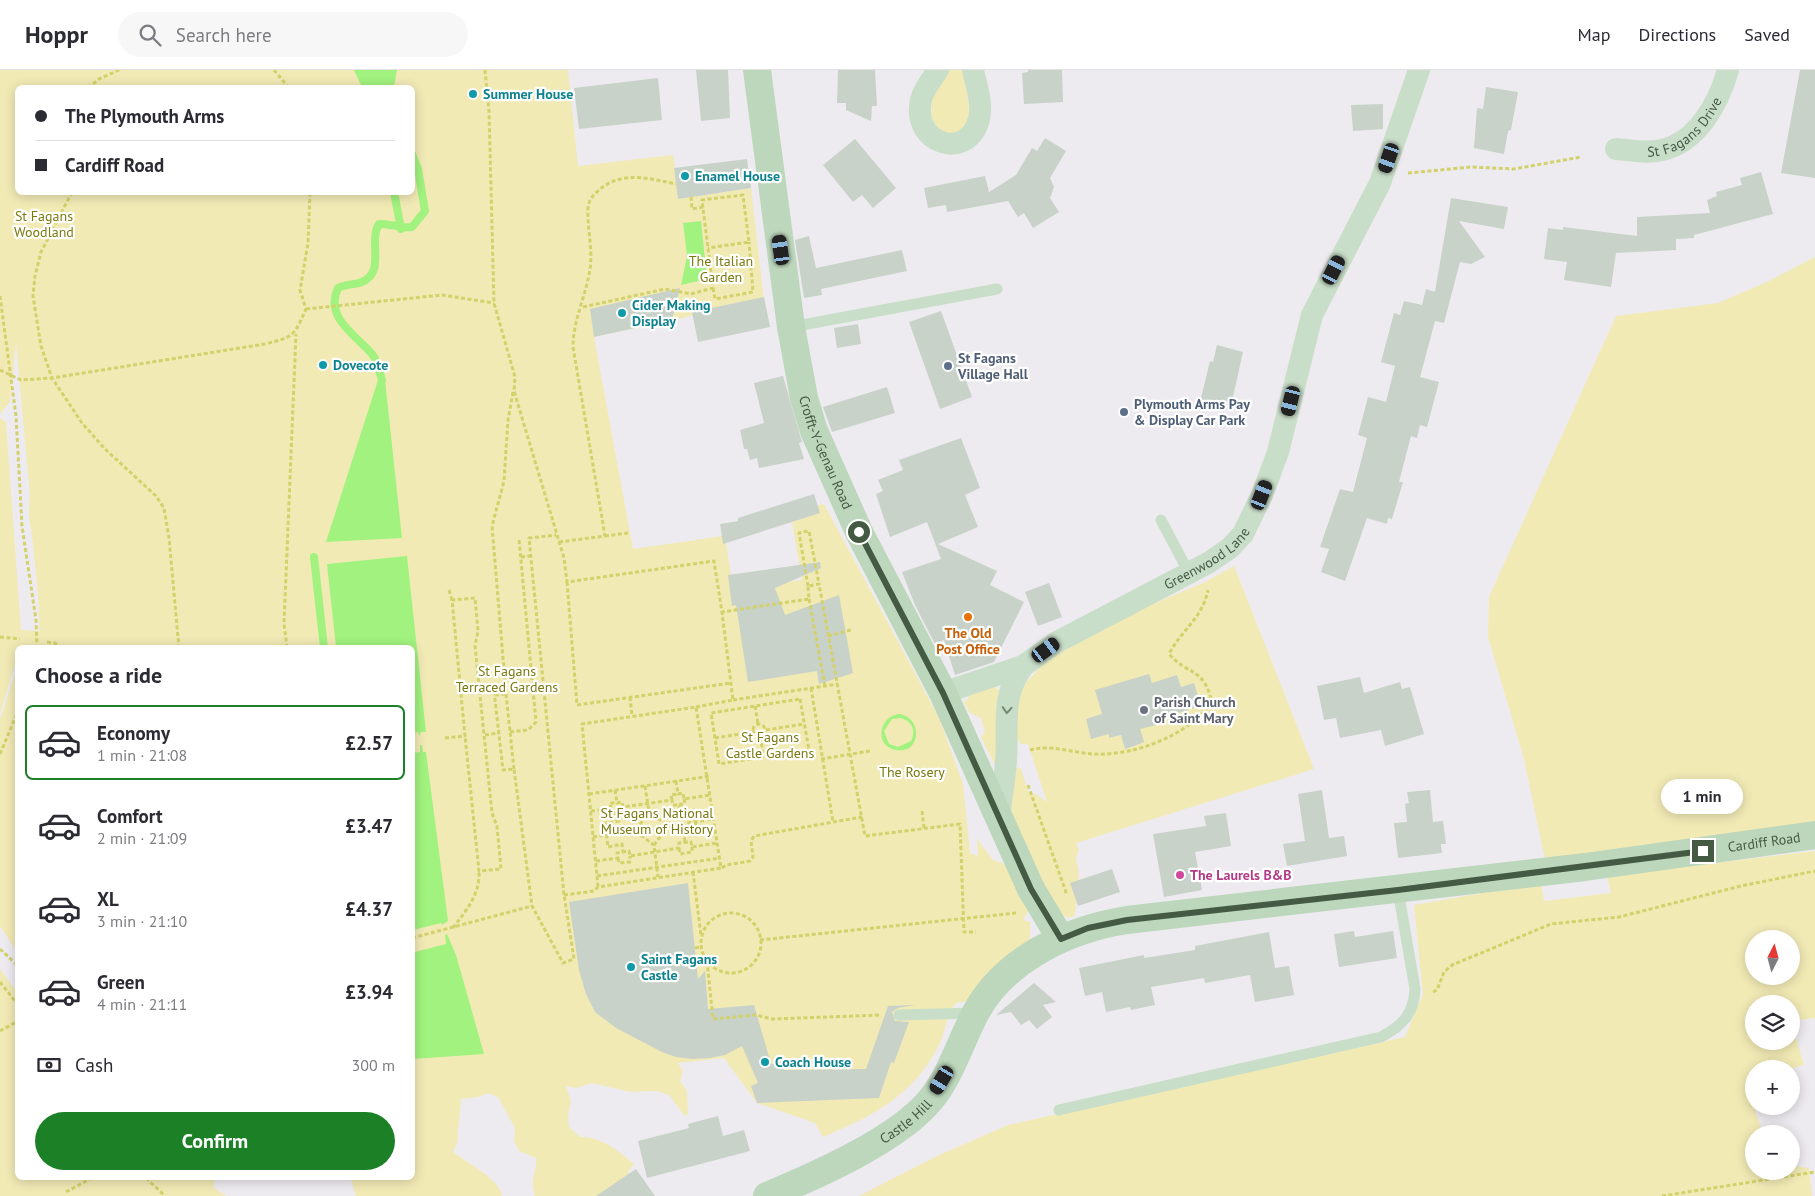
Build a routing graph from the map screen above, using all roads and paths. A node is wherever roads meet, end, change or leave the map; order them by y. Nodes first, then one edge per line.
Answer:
1 (119, 70) edge
2 (274, 70) edge
3 (485, 70) edge
4 (757, 70) edge
5 (938, 70) edge
6 (972, 70) edge
7 (1419, 70) edge
8 (1728, 70) edge
9 (92, 85) edge
10 (286, 85) edge
11 (1616, 148) dead end
12 (1580, 157) dead end
13 (1383, 175) junction
14 (676, 184) dead end
15 (70, 195) edge
16 (310, 195) edge
17 (691, 197) dead end
18 (703, 207) junction
19 (748, 242) junction
20 (708, 248) junction
21 (713, 288) junction
22 (998, 289) dead end
23 (0, 296) edge
24 (494, 303) junction
25 (582, 307) junction
26 (306, 309) junction
27 (791, 327) junction
28 (296, 333) junction
29 (0, 370) edge
30 (11, 377) junction
31 (52, 378) junction
32 (514, 391) junction
33 (1161, 520) dead end
34 (628, 533) dead end
35 (556, 535) junction
36 (605, 536) junction
37 (519, 539) dead end
38 (559, 542) junction
39 (531, 556) junction
40 (520, 557) junction
41 (1198, 568) junction
42 (567, 582) junction
43 (820, 584) junction
44 (808, 586) junction
45 (449, 590) dead end
46 (810, 599) junction
47 (452, 600) junction
48 (722, 612) junction
49 (851, 630) dead end
50 (828, 636) junction
51 (0, 637) edge
52 (20, 639) dead end
53 (48, 642) dead end
54 (37, 645) edge
55 (57, 645) edge
56 (179, 645) edge
57 (287, 645) edge
58 (732, 645) dead end
59 (726, 646) junction
60 (1023, 666) junction
61 (731, 682) junction
62 (838, 684) junction
63 (825, 686) junction
64 (811, 688) junction
65 (943, 693) junction
66 (506, 694) junction
67 (630, 697) junction
68 (733, 700) junction
69 (755, 706) junction
70 (696, 707) junction
71 (632, 716) junction
72 (15, 718) edge
73 (758, 724) junction
74 (804, 724) junction
75 (766, 730) junction
76 (510, 732) junction
77 (753, 732) junction
78 (499, 733) junction
79 (485, 735) junction
80 (465, 736) junction
81 (760, 737) junction
82 (445, 738) dead end
83 (715, 738) junction
84 (1134, 746) dead end
85 (1029, 750) dead end
86 (870, 751) dead end
87 (1130, 752) junction
88 (0, 754) edge
89 (851, 754) junction
90 (764, 756) junction
91 (822, 759) junction
92 (514, 769) junction
93 (709, 776) junction
94 (676, 781) junction
95 (1027, 783) dead end
96 (645, 786) junction
97 (615, 790) junction
98 (589, 794) junction
99 (678, 794) junction
100 (710, 795) junction
101 (684, 798) junction
102 (672, 800) junction
103 (617, 803) junction
104 (647, 804) junction
105 (679, 805) junction
106 (623, 807) junction
107 (611, 809) junction
108 (591, 811) junction
109 (922, 811) dead end
110 (649, 812) junction
111 (618, 813) junction
112 (862, 817) junction
113 (999, 818) junction
114 (714, 819) junction
115 (695, 822) junction
116 (833, 822) junction
117 (668, 826) junction
118 (924, 828) junction
119 (635, 831) junction
120 (607, 835) junction
121 (1815, 835) edge
122 (593, 837) junction
123 (685, 843) junction
124 (717, 843) junction
125 (654, 845) junction
126 (692, 847) junction
127 (680, 848) junction
128 (623, 852) junction
129 (655, 852) junction
130 (686, 853) junction
131 (630, 856) junction
132 (618, 858) junction
133 (720, 858) junction
134 (596, 861) junction
135 (688, 862) junction
136 (624, 863) junction
137 (657, 867) junction
138 (721, 868) junction
139 (478, 871) junction
140 (1815, 871) edge
141 (626, 872) junction
142 (693, 872) junction
143 (597, 876) junction
144 (658, 877) junction
145 (598, 887) junction
146 (1398, 890) junction
147 (564, 895) junction
148 (1070, 902) dead end
149 (532, 906) junction
150 (1018, 913) dead end
151 (964, 917) junction
152 (453, 928) junction
153 (976, 932) dead end
154 (415, 937) edge
155 (701, 937) junction
156 (1061, 939) junction
157 (760, 940) junction
158 (701, 947) junction
159 (695, 948) dead end
160 (0, 949) edge
161 (707, 961) junction
162 (15, 963) edge
163 (0, 982) edge
164 (1415, 996) junction
165 (15, 1001) edge
166 (976, 1013) junction
167 (899, 1014) joint
168 (15, 1023) edge
169 (0, 1031) edge
170 (1059, 1110) dead end
171 (1815, 1172) edge
172 (88, 1180) edge
173 (148, 1180) edge
174 (66, 1192) dead end
175 (165, 1196) edge
176 (767, 1196) edge
177 (1662, 1196) edge

1 - 9 path
2 - 10 path
3 - 24 path
4 - 27 street, Crofft-Y-Genau Road
5 - 6 street
7 - 13 street, Greenwood Lane
8 - 11 street, St Fagans Drive
12 - 13 path
13 - 41 street, Greenwood Lane
14 - 25 path
15 - 31 path
16 - 26 path
17 - 18 path
18 - 19 path
18 - 20 path
19 - 20 path
19 - 21 path
20 - 21 path
21 - 25 path
22 - 27 lane
23 - 30 path
24 - 26 path
24 - 32 path
25 - 36 path
26 - 28 path
27 - 65 street, Crofft-Y-Genau Road
28 - 31 path
28 - 57 path
29 - 30 path
30 - 31 path
30 - 54 path
31 - 56 path
32 - 35 path
32 - 66 path
33 - 41 lane
34 - 36 path
35 - 38 path
35 - 39 path
36 - 38 path
37 - 40 path
38 - 42 path
39 - 40 path
39 - 147 path
40 - 76 path
41 - 60 street, Greenwood Lane
41 - 87 path
42 - 48 path
42 - 67 path
43 - 44 path
43 - 44 path
43 - 50 path
44 - 46 path
45 - 47 path
46 - 48 path
46 - 63 path
47 - 79 path
47 - 80 path
48 - 59 path
49 - 50 path
50 - 62 path
51 - 52 path
53 - 55 path
58 - 59 path
59 - 61 path
60 - 65 street, Greenwood Lane
60 -> 113 street, Greenwood Lane
61 - 67 path
61 - 68 path
62 - 63 path
62 - 89 path
63 - 64 path
64 - 68 path
64 - 91 path
65 - 113 street, Crofft-Y-Genau Road
66 - 76 path
66 - 78 path
67 - 71 path
68 - 70 path
69 - 73 path
69 - 74 path
69 - 83 path
70 - 71 path
70 - 93 path
71 - 98 path
72 - 88 path
73 - 75 path
73 - 77 path
74 - 75 path
74 - 90 path
75 - 81 path
76 - 92 path
77 - 81 path
77 - 83 path
78 - 79 path
78 - 92 path
79 - 139 path
80 - 82 path
80 - 139 path
81 - 90 path
83 - 90 path
84 - 87 path
85 - 87 path
86 - 89 path
89 - 91 path
89 - 112 path
91 - 116 path
92 - 149 path
93 - 94 path
93 - 100 path
94 - 96 path
94 - 99 path
95 - 148 path
96 - 97 path
96 - 104 path
97 - 98 path
97 - 103 path
98 - 108 path
99 - 101 path
99 - 102 path
100 - 101 path
100 - 114 path
101 - 105 path
102 - 104 path
102 - 105 path
103 - 106 path
103 - 107 path
104 - 106 path
104 - 110 path
105 - 115 path
106 - 111 path
107 - 108 path
107 - 111 path
108 - 122 path
109 - 118 path
110 - 117 path
110 - 119 path
111 - 120 path
112 - 116 path
112 - 118 path
113 - 156 street, Crofft-Y-Genau Road
114 - 115 path
114 - 124 path
115 - 117 path
115 - 123 path
116 - 138 path
117 - 125 path
118 - 151 path
119 - 120 path
119 - 125 path
120 - 122 path
120 - 128 path
121 - 146 street, Cardiff Road
122 - 134 path
123 - 126 path
123 - 127 path
124 - 126 path
124 - 133 path
125 - 129 path
126 - 130 path
127 - 129 path
127 - 130 path
128 - 131 path
128 - 132 path
129 - 131 path
129 - 137 path
130 - 135 path
131 - 136 path
132 - 134 path
132 - 136 path
133 - 135 path
133 - 138 path
134 - 143 path
135 - 137 path
136 - 141 path
137 - 141 path
137 - 144 path
138 - 142 path
139 - 152 path
140 - 164 path
141 - 143 path
142 - 144 path
142 - 155 path
143 - 145 path
144 - 145 path
145 - 147 path
146 - 156 street, Cardiff Road
146 - 164 lane
147 - 149 path
149 - 152 path
150 - 151 path
151 - 153 path
151 - 157 path
152 - 154 path
155 - 157 path
155 - 158 path
156 - 166 street, Castle Hill
157 - 161 path
158 - 159 path
158 - 161 path
160 - 162 path
161 - 167 path
163 - 165 path
164 - 170 lane
166 - 167 lane
166 - 176 street, Castle Hill
168 - 169 path
171 - 177 path
172 - 174 path
173 - 175 path

